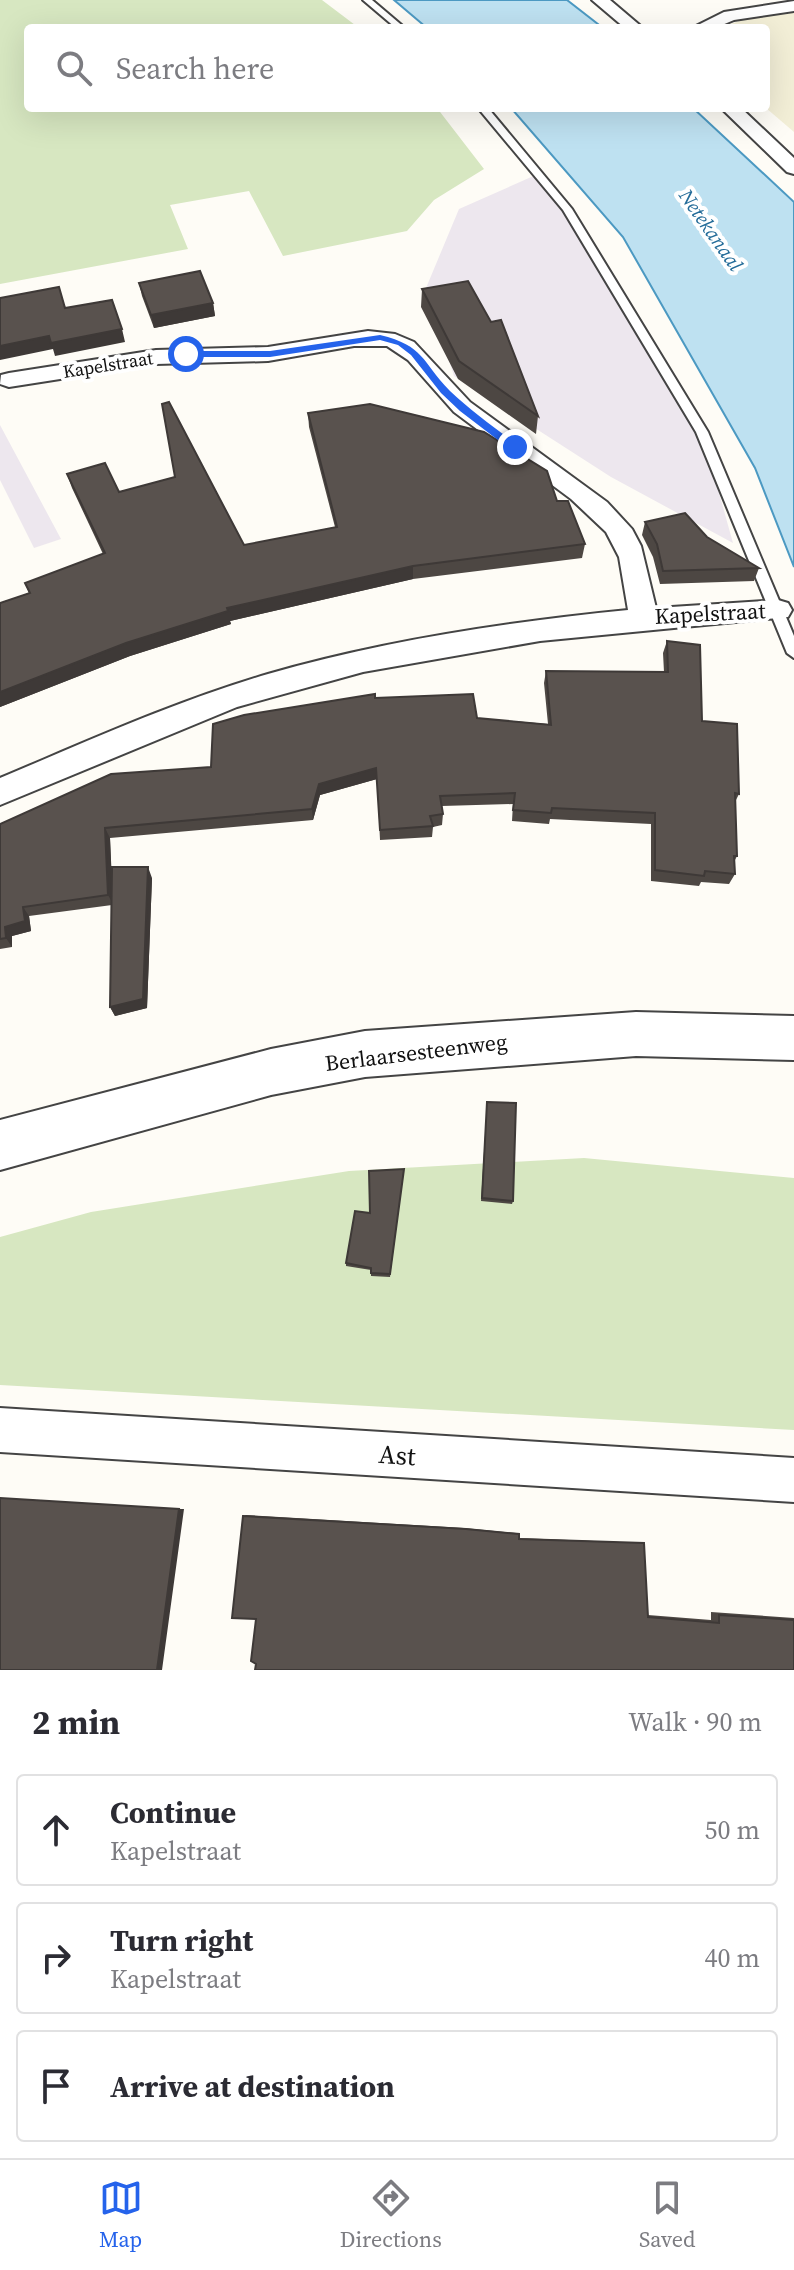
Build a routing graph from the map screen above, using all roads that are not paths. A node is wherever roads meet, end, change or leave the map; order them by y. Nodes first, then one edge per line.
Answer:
1 (367, 0) edge
2 (601, 1) edge
3 (794, 6) edge
4 (396, 24) edge
5 (630, 24) edge
6 (710, 24) edge
7 (486, 112) edge
8 (734, 112) edge
9 (794, 168) edge
10 (9, 380) dead end
11 (778, 610) junction
12 (643, 617) junction
13 (794, 653) edge
14 (0, 792) edge
15 (794, 1038) edge
16 (0, 1145) edge
17 (0, 1430) edge
18 (794, 1480) edge

1 - 4 lane
2 - 5 street
3 - 6 street
7 - 11 lane
8 - 9 street
10 - 12 street, Kapelstraat
11 - 12 street, Kapelstraat
11 - 13 lane
12 - 14 street, Kapelstraat
15 - 16 street, Berlaarsesteenweg
17 - 18 street, Ast

